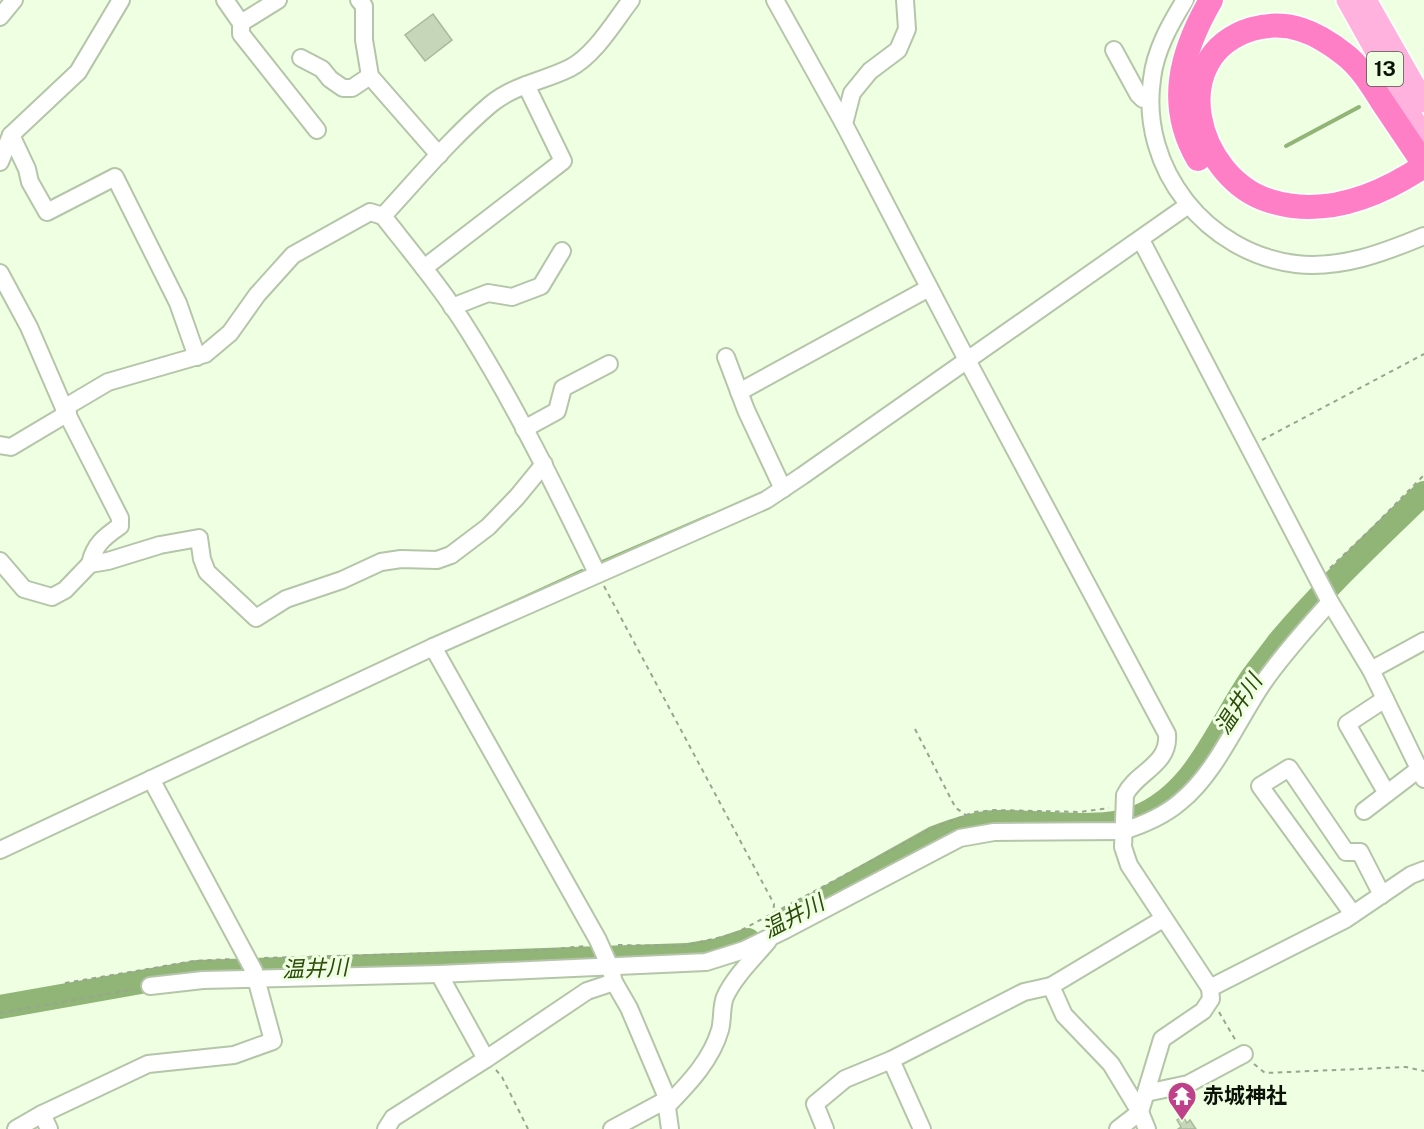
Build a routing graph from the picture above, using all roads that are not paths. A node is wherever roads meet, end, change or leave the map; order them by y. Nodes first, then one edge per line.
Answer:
1 (14, 0) edge
2 (121, 0) edge
3 (225, 0) edge
4 (278, 0) edge
5 (359, 0) edge
6 (631, 0) edge
7 (775, 0) edge
8 (905, 0) edge
9 (1185, 0) edge
10 (1211, 0) edge
11 (1347, 0) edge
12 (1366, 0) edge
13 (0, 17) edge
14 (241, 23) junction
15 (1114, 51) dead end
16 (301, 58) dead end
17 (370, 76) junction
18 (526, 85) junction
19 (1150, 99) junction
20 (1424, 102) edge
21 (844, 124) junction
22 (317, 130) dead end
23 (11, 135) junction
24 (1424, 138) edge
25 (439, 155) junction
26 (0, 162) edge
27 (1419, 176) edge
28 (1187, 206) junction
29 (383, 216) junction
30 (1424, 236) edge
31 (1141, 240) junction
32 (562, 251) dead end
33 (424, 268) junction
34 (0, 273) edge
35 (929, 288) junction
36 (452, 307) junction
37 (197, 357) junction
38 (726, 357) dead end
39 (967, 360) junction
40 (609, 364) dead end
41 (739, 392) junction
42 (66, 411) junction
43 (524, 429) junction
44 (0, 445) edge
45 (544, 464) junction
46 (783, 489) junction
47 (0, 561) edge
48 (90, 564) junction
49 (597, 573) junction
50 (1324, 590) junction
51 (1424, 641) edge
52 (433, 647) junction
53 (1371, 670) junction
54 (1385, 699) junction
55 (1422, 774) edge
56 (152, 779) junction
57 (1386, 792) junction
58 (1364, 810) dead end
59 (1123, 822) junction
60 (0, 850) edge
61 (1424, 870) edge
62 (1382, 894) junction
63 (1353, 914) junction
64 (1163, 919) junction
65 (772, 936) junction
66 (608, 965) junction
67 (439, 974) junction
68 (257, 980) junction
69 (150, 986) road end
70 (1051, 986) junction
71 (1211, 993) junction
72 (1244, 1054) road end
73 (486, 1059) junction
74 (891, 1060) junction
75 (1146, 1093) junction
76 (666, 1103) junction
77 (1140, 1112) junction
78 (45, 1122) edge
79 (16, 1129) edge
80 (386, 1129) edge
81 (612, 1129) edge
82 (670, 1129) edge
83 (825, 1129) edge
84 (922, 1129) edge
85 (1118, 1129) edge
86 (1147, 1129) edge

1 - 13 street
2 - 23 street
3 - 14 street
4 - 14 street
5 - 17 street
6 - 18 street
7 - 21 street
8 - 21 street
9 - 19 street
10 - 27 highway
11 - 24 main road, 13
12 - 20 main road, 13
14 - 22 street
15 - 19 street
16 - 17 street
17 - 25 street
18 - 25 street
18 - 33 street
19 - 28 street
21 - 35 street
23 - 26 street
23 - 37 street
25 - 29 street
27 - 27 highway
28 - 30 street
28 - 31 street
29 - 33 street
29 - 37 street
31 - 39 street
31 - 50 street
32 - 36 street
33 - 36 street
34 - 42 street
35 - 39 street
35 - 41 street
36 - 43 street
37 - 42 street
38 - 41 street
39 - 46 street
39 - 59 street
40 - 43 street
41 - 46 street
42 - 44 street
42 - 48 street
43 - 45 street
45 - 48 street
45 - 49 street
46 - 49 street
47 - 48 street
49 - 52 street
50 - 53 street
50 - 59 street
51 - 53 street
52 - 56 street
52 - 66 street
53 - 54 street
54 - 55 street
54 - 57 street
55 - 57 street
56 - 60 street
56 - 68 street
57 - 58 street
59 - 64 street
59 - 65 street
61 - 62 street
62 - 63 street
62 - 63 street
63 - 71 street
64 - 70 street
64 - 71 street
65 - 66 street
65 - 76 street
66 - 67 street
66 - 73 street
66 - 76 street
67 - 68 street
67 - 73 street
68 - 69 street
68 - 78 street
70 - 74 street
70 - 77 street
71 - 75 street
72 - 75 street
73 - 80 street
74 - 83 street
74 - 84 street
75 - 77 street
76 - 81 street
76 - 82 street
77 - 85 street
77 - 86 street
78 - 79 street

